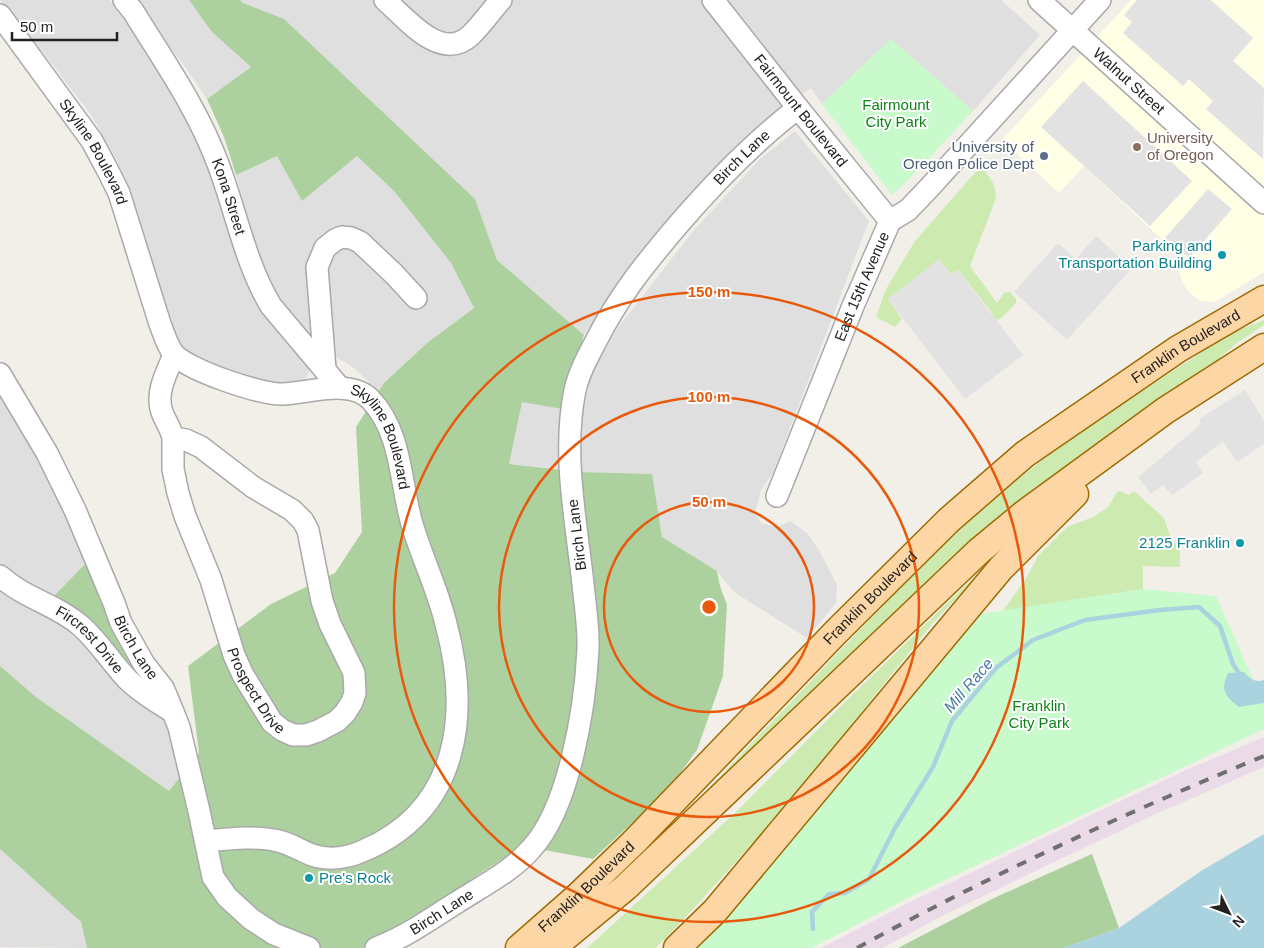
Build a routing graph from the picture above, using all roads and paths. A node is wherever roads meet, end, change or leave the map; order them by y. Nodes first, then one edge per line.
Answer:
1 (124, 0) edge
2 (385, 0) edge
3 (501, 0) edge
4 (713, 0) edge
5 (1038, 0) edge
6 (1100, 0) edge
7 (0, 15) edge
8 (1072, 31) junction
9 (798, 108) junction
10 (1264, 203) edge
11 (890, 221) junction
12 (416, 298) dead end
13 (1264, 299) edge
14 (1264, 348) edge
15 (174, 355) junction
16 (325, 369) junction
17 (0, 374) edge
18 (340, 388) junction
19 (1166, 410) junction
20 (173, 438) junction
21 (776, 496) dead end
22 (0, 576) edge
23 (173, 712) junction
24 (206, 841) junction
25 (310, 948) edge
26 (376, 948) edge
27 (519, 948) edge
28 (552, 948) edge
29 (677, 948) edge

1 - 16 street, Kona Street
2 - 3 street
4 - 9 street, Fairmount Boulevard
5 - 8 street, Walnut Street
6 - 8 street, East 15th Avenue
7 - 15 street, Skyline Boulevard
8 - 10 street, Walnut Street
8 - 11 street, East 15th Avenue
9 - 11 street, Fairmount Boulevard
9 - 26 street, Birch Lane
11 - 21 street, East 15th Avenue
12 - 16 street
13 - 27 main road, Franklin Boulevard
14 - 19 main road, Franklin Boulevard
15 - 18 street, Skyline Boulevard
15 - 20 street, Prospect Drive
16 - 18 street, Kona Street
17 - 23 street, Birch Lane
18 - 24 street, Skyline Boulevard
19 - 28 main road, Franklin Boulevard
19 - 29 main road
20 - 20 street, Prospect Drive
22 - 23 street, Fircrest Drive
23 - 24 street, Birch Lane
24 - 25 street, Birch Lane

